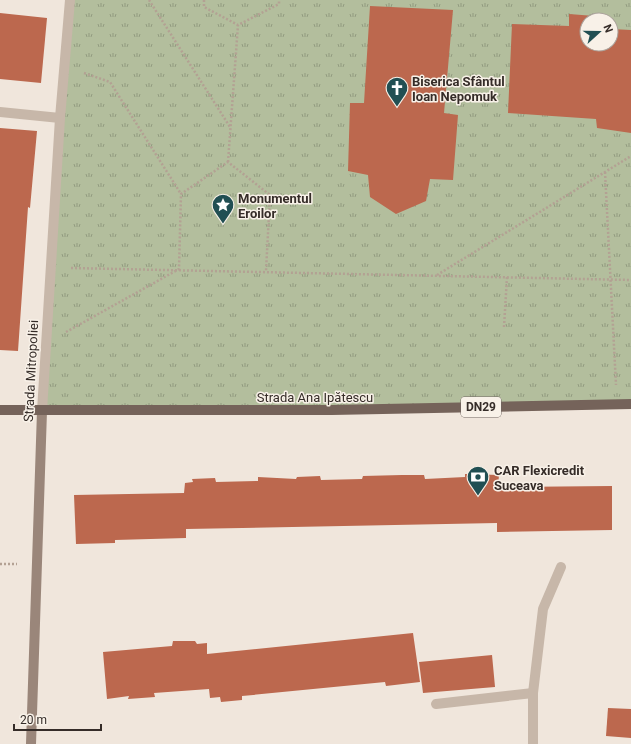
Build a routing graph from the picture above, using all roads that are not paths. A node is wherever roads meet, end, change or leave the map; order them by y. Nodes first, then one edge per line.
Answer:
1 (70, 0) edge
2 (0, 112) edge
3 (60, 118) junction
4 (631, 404) edge
5 (0, 410) edge
6 (42, 411) junction
7 (561, 567) dead end
8 (533, 693) junction
9 (436, 704) dead end
10 (31, 744) edge
11 (533, 744) edge

1 - 3 street, Strada Mitropoliei
2 - 3 street
3 - 6 street, Strada Mitropoliei
4 - 6 main road, Strada Ana Ipătescu / DN29
5 - 6 main road, Strada Ana Ipătescu / DN29
6 - 10 main road, Strada Mitropoliei
7 - 8 street
8 - 9 street
8 - 11 street

